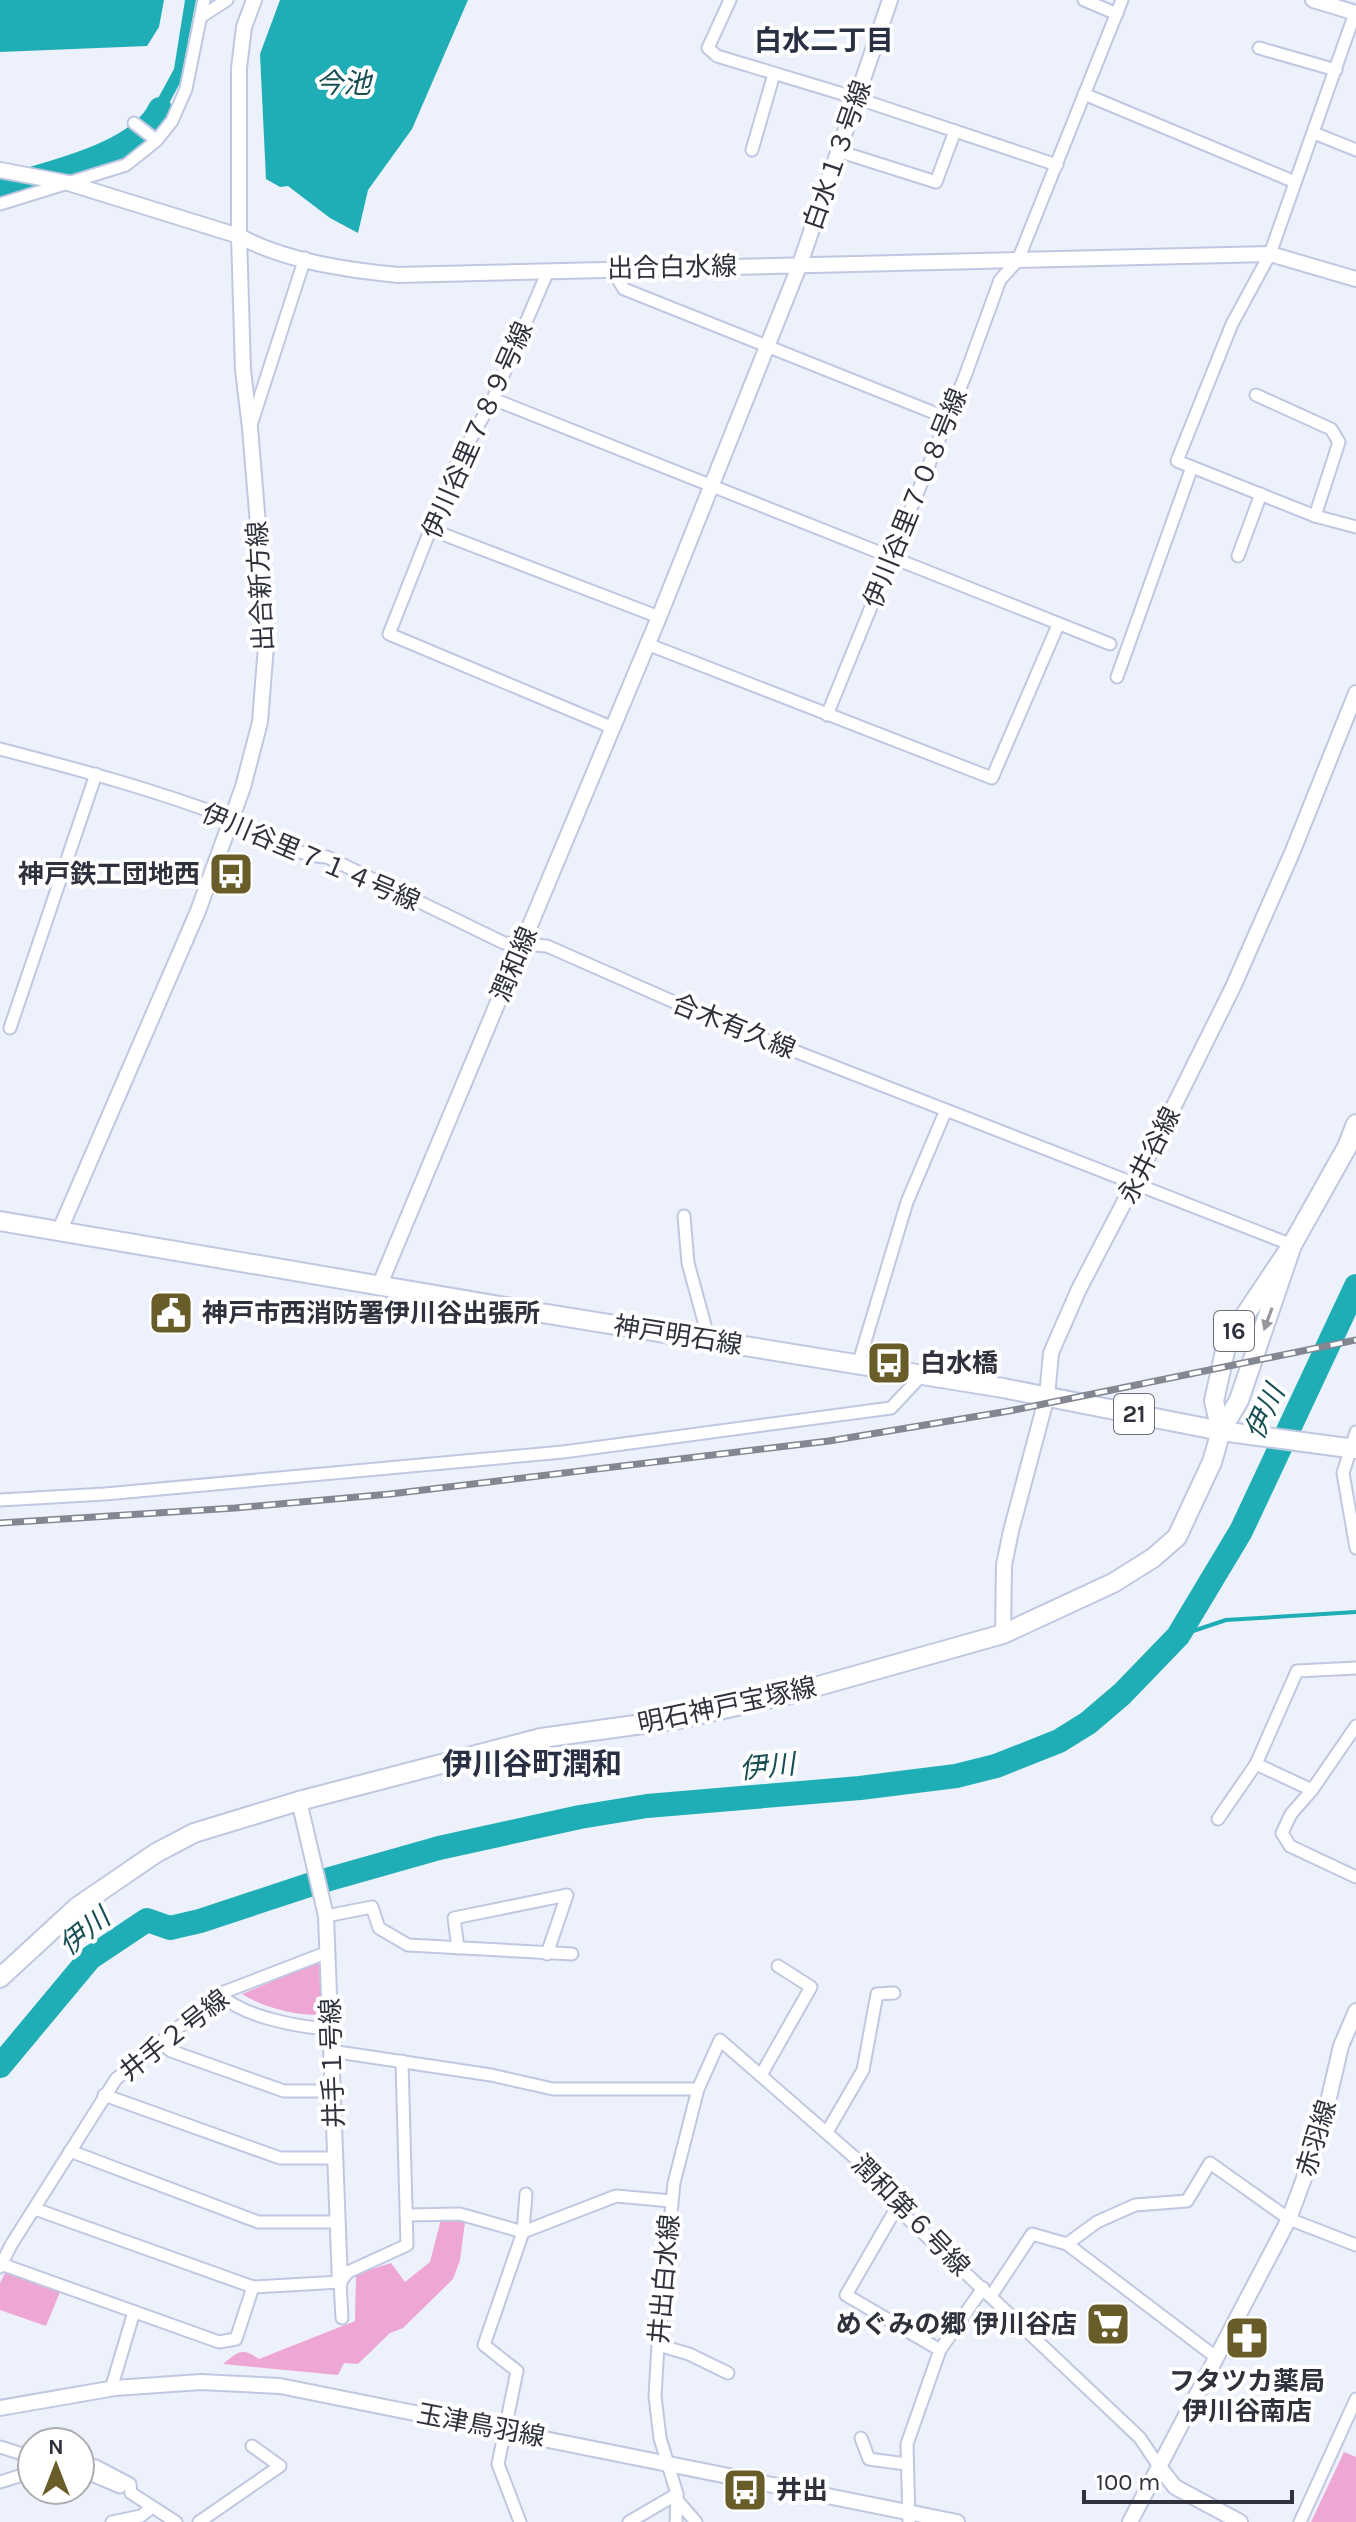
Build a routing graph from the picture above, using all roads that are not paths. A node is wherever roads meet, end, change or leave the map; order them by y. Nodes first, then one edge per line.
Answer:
1 (204, 0) edge
2 (227, 0) edge
3 (254, 0) edge
4 (730, 0) edge
5 (1084, 0) edge
6 (1122, 0) edge
7 (1313, 0) edge
8 (885, 1) edge
9 (1356, 12) edge
10 (1117, 14) junction
11 (202, 16) junction
12 (1259, 48) dead end
13 (1336, 70) junction
14 (774, 74) junction
15 (1084, 94) junction
16 (856, 98) junction
17 (134, 123) dead end
18 (955, 131) junction
19 (1314, 133) junction
20 (156, 140) junction
21 (752, 150) dead end
22 (1356, 150) edge
23 (838, 151) junction
24 (1057, 165) junction
25 (0, 170) edge
26 (1295, 182) junction
27 (68, 183) junction
28 (0, 204) edge
29 (239, 236) junction
30 (1270, 254) junction
31 (305, 258) junction
32 (1018, 260) junction
33 (800, 264) junction
34 (611, 268) junction
35 (548, 271) junction
36 (1356, 279) edge
37 (765, 347) junction
38 (1256, 395) dead end
39 (493, 399) junction
40 (947, 418) junction
41 (250, 428) junction
42 (1192, 467) junction
43 (711, 485) junction
44 (1261, 494) junction
45 (1315, 516) junction
46 (1356, 527) edge
47 (432, 530) junction
48 (1238, 556) dead end
49 (892, 558) junction
50 (659, 617) junction
51 (1058, 625) junction
52 (647, 644) junction
53 (1110, 644) dead end
54 (1117, 677) dead end
55 (1356, 693) edge
56 (827, 715) junction
57 (611, 727) junction
58 (0, 749) edge
59 (96, 774) junction
60 (232, 820) junction
61 (523, 943) junction
62 (10, 1028) dead end
63 (946, 1110) junction
64 (1356, 1124) edge
65 (1135, 1184) junction
66 (684, 1216) dead end
67 (0, 1221) edge
68 (59, 1232) junction
69 (1292, 1245) junction
70 (380, 1284) junction
71 (709, 1340) junction
72 (858, 1365) junction
73 (922, 1375) junction
74 (1047, 1396) junction
75 (1221, 1431) junction
76 (1351, 1443) edge
77 (0, 1500) edge
78 (1356, 1548) edge
79 (1003, 1634) junction
80 (1356, 1668) edge
81 (1356, 1726) edge
82 (1256, 1764) junction
83 (1312, 1790) junction
84 (301, 1806) junction
85 (1218, 1819) dead end
86 (1356, 1877) edge
87 (326, 1916) junction
88 (458, 1948) junction
89 (328, 1952) junction
90 (547, 1954) junction
91 (572, 1954) dead end
92 (778, 1966) dead end
93 (0, 1978) edge
94 (894, 1993) dead end
95 (219, 1994) junction
96 (1356, 2011) edge
97 (1353, 2028) edge
98 (330, 2029) junction
99 (720, 2040) joint
100 (160, 2042) junction
101 (331, 2051) junction
102 (402, 2061) junction
103 (761, 2075) junction
104 (698, 2089) junction
105 (333, 2091) junction
106 (104, 2095) junction
107 (827, 2132) junction
108 (70, 2151) junction
109 (336, 2158) junction
110 (526, 2194) dead end
111 (671, 2201) junction
112 (897, 2207) junction
113 (35, 2209) junction
114 (406, 2215) junction
115 (1289, 2219) junction
116 (338, 2222) junction
117 (523, 2232) junction
118 (1067, 2244) junction
119 (1356, 2245) edge
120 (1, 2266) edge
121 (340, 2282) junction
122 (253, 2287) junction
123 (987, 2292) junction
124 (134, 2312) junction
125 (342, 2318) dead end
126 (658, 2345) junction
127 (940, 2350) junction
128 (1217, 2358) junction
129 (728, 2373) dead end
130 (111, 2389) junction
131 (1356, 2399) edge
132 (0, 2408) edge
133 (505, 2429) junction
134 (861, 2438) dead end
135 (252, 2446) dead end
136 (668, 2463) junction
137 (906, 2464) junction
138 (96, 2466) edge
139 (1160, 2468) junction
140 (96, 2477) edge
141 (131, 2493) junction
142 (677, 2497) junction
143 (152, 2507) junction
144 (909, 2517) edge
145 (112, 2522) edge
146 (176, 2522) edge
147 (199, 2522) edge
148 (520, 2522) edge
149 (629, 2522) edge
150 (676, 2522) edge
151 (696, 2522) edge
152 (957, 2522) edge
153 (1130, 2522) edge
154 (1240, 2522) edge
155 (1300, 2522) edge

1 - 11 street
2 - 11 street
3 - 29 street, 出合新方線
4 - 14 street
5 - 10 street
6 - 10 street
7 - 9 street
8 - 16 street, 白水１３号線
9 - 13 street
10 - 15 street
11 - 20 street
12 - 13 street
13 - 19 street
14 - 16 street
14 - 21 street
15 - 24 street
15 - 26 street
16 - 18 street
16 - 23 street, 白水１３号線
17 - 20 street
18 - 23 street
18 - 24 street
19 - 22 street
19 - 26 street
20 - 27 street
23 - 33 street, 白水１３号線
24 - 32 street
25 - 27 street, 出合白水線
26 - 30 street
27 - 28 street
27 - 29 street, 出合白水線
29 - 31 street, 出合白水線
29 - 41 street, 出合新方線
30 - 32 street, 出合白水線
30 - 36 street, 出合白水線
30 - 42 street
31 - 35 street, 出合白水線
31 - 41 street
32 - 33 street, 出合白水線
32 - 40 street, 伊川谷里７０８号線
33 - 34 street, 出合白水線
33 - 37 street, 白水１３号線
34 - 35 street, 出合白水線
34 - 37 street
35 - 39 street, 伊川谷里７８９号線
37 - 40 street
37 - 43 street, 白水１３号線
38 - 45 street
39 - 43 street
39 - 47 street, 伊川谷里７８９号線
40 - 49 street, 伊川谷里７０８号線
41 - 60 street, 出合新方線
42 - 44 street
42 - 54 street
43 - 49 street
43 - 50 street, 潤和線
44 - 45 street
44 - 48 street
45 - 46 street
47 - 50 street
47 - 57 street, 伊川谷里７８９号線
49 - 51 street
49 - 56 street, 伊川谷里７０８号線
50 - 52 street, 潤和線
51 - 53 street
51 - 56 street
52 - 56 street
52 - 57 street, 潤和線
55 - 65 street, 永井谷線
57 - 61 street, 潤和線
58 - 59 street, 伊川谷里７１４号線
59 - 60 street, 伊川谷里７１４号線
59 - 62 street
60 - 61 street, 伊川谷里７１４号線
60 - 68 street, 出合新方線
61 - 63 street, 合木有久線
61 - 70 street, 潤和線
63 - 65 street, 合木有久線
63 - 72 street
64 - 69 main road, 明石神戸宝塚線 / 16
65 - 69 street, 合木有久線
65 - 74 street, 永井谷線
66 - 71 street
67 - 68 main road, 神戸明石線 / 21
68 - 70 main road, 神戸明石線 / 21
69 -> 75 main road, 明石神戸宝塚線 / 16
69 - 75 main road, 明石神戸宝塚線 / 16
70 - 71 main road, 神戸明石線 / 21
71 - 72 main road, 神戸明石線 / 21
72 - 73 main road, 神戸明石線 / 21
73 - 74 main road, 神戸明石線 / 21
73 - 77 street
74 - 75 main road, 神戸明石線 / 21
74 - 79 street, 永井谷線
75 - 76 main road, 神戸明石線 / 21
75 - 79 main road, 明石神戸宝塚線 / 16
76 - 78 street
79 - 84 main road, 明石神戸宝塚線 / 16
80 - 82 street
81 - 83 street
82 - 83 street
82 - 85 street
83 - 86 street
84 - 87 street, 井手１号線
84 - 93 main road, 明石神戸宝塚線 / 16
87 - 88 street
87 - 89 street, 井手１号線
88 - 90 street
88 - 90 street
89 - 95 street, 井手２号線
89 - 98 street, 井手１号線
90 - 91 street
92 - 103 street
94 - 107 street
95 - 98 street
95 - 100 street, 井手２号線
96 - 97 street, 赤羽線
97 - 115 street, 赤羽線
98 - 101 street, 井手１号線
99 - 103 street, 潤和第６号線
99 - 104 street, 井出白水線
100 - 105 street
100 - 106 street, 井手２号線
101 - 102 street
101 - 105 street, 井手１号線
102 - 104 street
102 - 114 street
103 - 107 street, 潤和第６号線
104 - 111 street, 井出白水線
105 - 109 street, 井手１号線
106 - 108 street, 井手２号線
106 - 109 street
107 - 112 street, 潤和第６号線
108 - 113 street, 井手２号線
108 - 116 street
109 - 116 street, 井手１号線
110 - 117 street
111 - 117 street
111 - 126 street, 井出白水線
112 - 123 street, 潤和第６号線
112 - 127 street
113 - 120 street, 井手２号線
113 - 122 street
114 - 117 street
114 - 121 street
115 - 118 street
115 - 119 street
115 - 128 street, 赤羽線
116 - 121 street, 井手１号線
117 - 133 street
118 - 123 street
118 - 128 street
120 - 124 street
121 - 122 street
121 - 125 street, 井手１号線
122 - 124 street
123 - 127 street
123 - 139 street, 潤和第６号線
124 - 130 street
126 - 129 street
126 - 136 street, 井出白水線
127 - 137 street
128 - 139 street, 赤羽線
130 - 132 street, 玉津鳥羽線
130 - 133 street, 玉津鳥羽線
131 - 155 street
133 - 136 street, 玉津鳥羽線
133 - 148 street
134 - 137 street
135 - 147 street
136 - 142 street, 井出白水線
136 - 144 street, 玉津鳥羽線
137 - 144 street
138 - 141 street
139 - 153 street, 赤羽線
139 - 154 street
140 - 141 street
141 - 143 street
142 - 149 street
142 - 150 street, 井出白水線
142 - 151 street
143 - 145 street
143 - 146 street
144 - 152 street, 玉津鳥羽線

